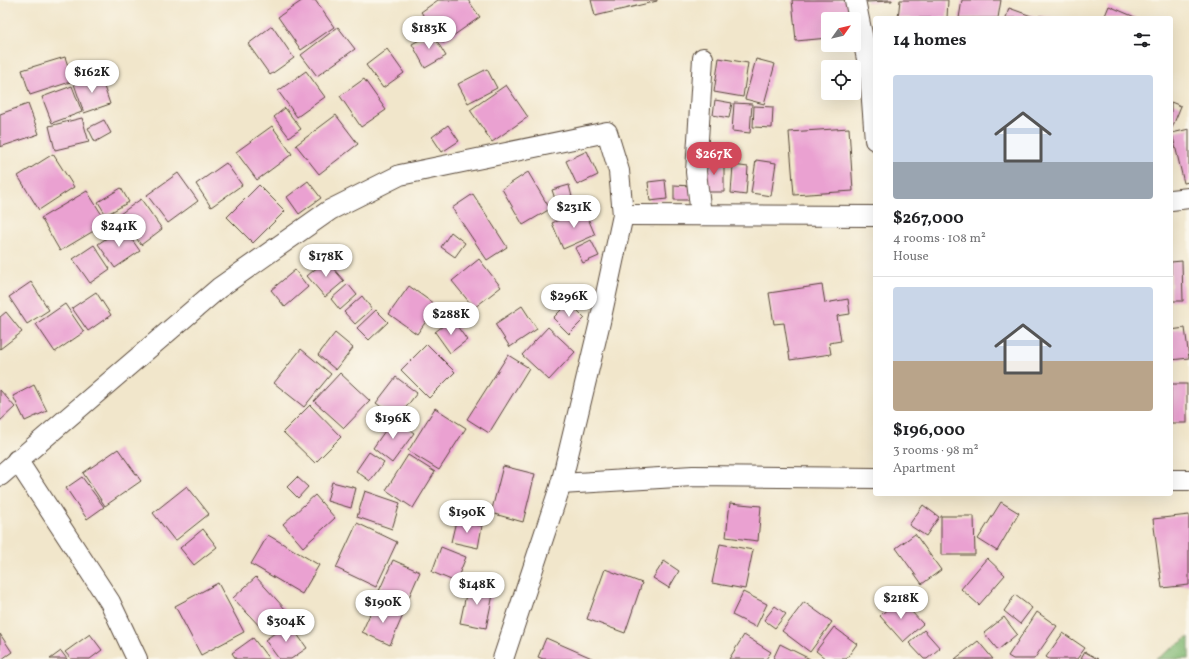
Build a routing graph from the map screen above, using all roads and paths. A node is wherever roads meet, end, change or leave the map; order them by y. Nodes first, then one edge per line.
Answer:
1 (855, 0) edge
2 (703, 58) dead end
3 (873, 114) edge
4 (1189, 198) edge
5 (1173, 200) edge
6 (623, 215) junction
7 (701, 215) junction
8 (873, 216) edge
9 (17, 460) junction
10 (0, 476) edge
11 (873, 478) edge
12 (1173, 480) edge
13 (1189, 480) edge
14 (561, 484) junction
15 (137, 659) edge
16 (503, 659) edge

1 - 3 street
2 - 7 street
4 - 5 street
6 - 7 street
6 - 9 street
6 - 14 street
7 - 8 street
9 - 10 street
9 - 15 street
11 - 14 street
12 - 13 street
14 - 16 street

